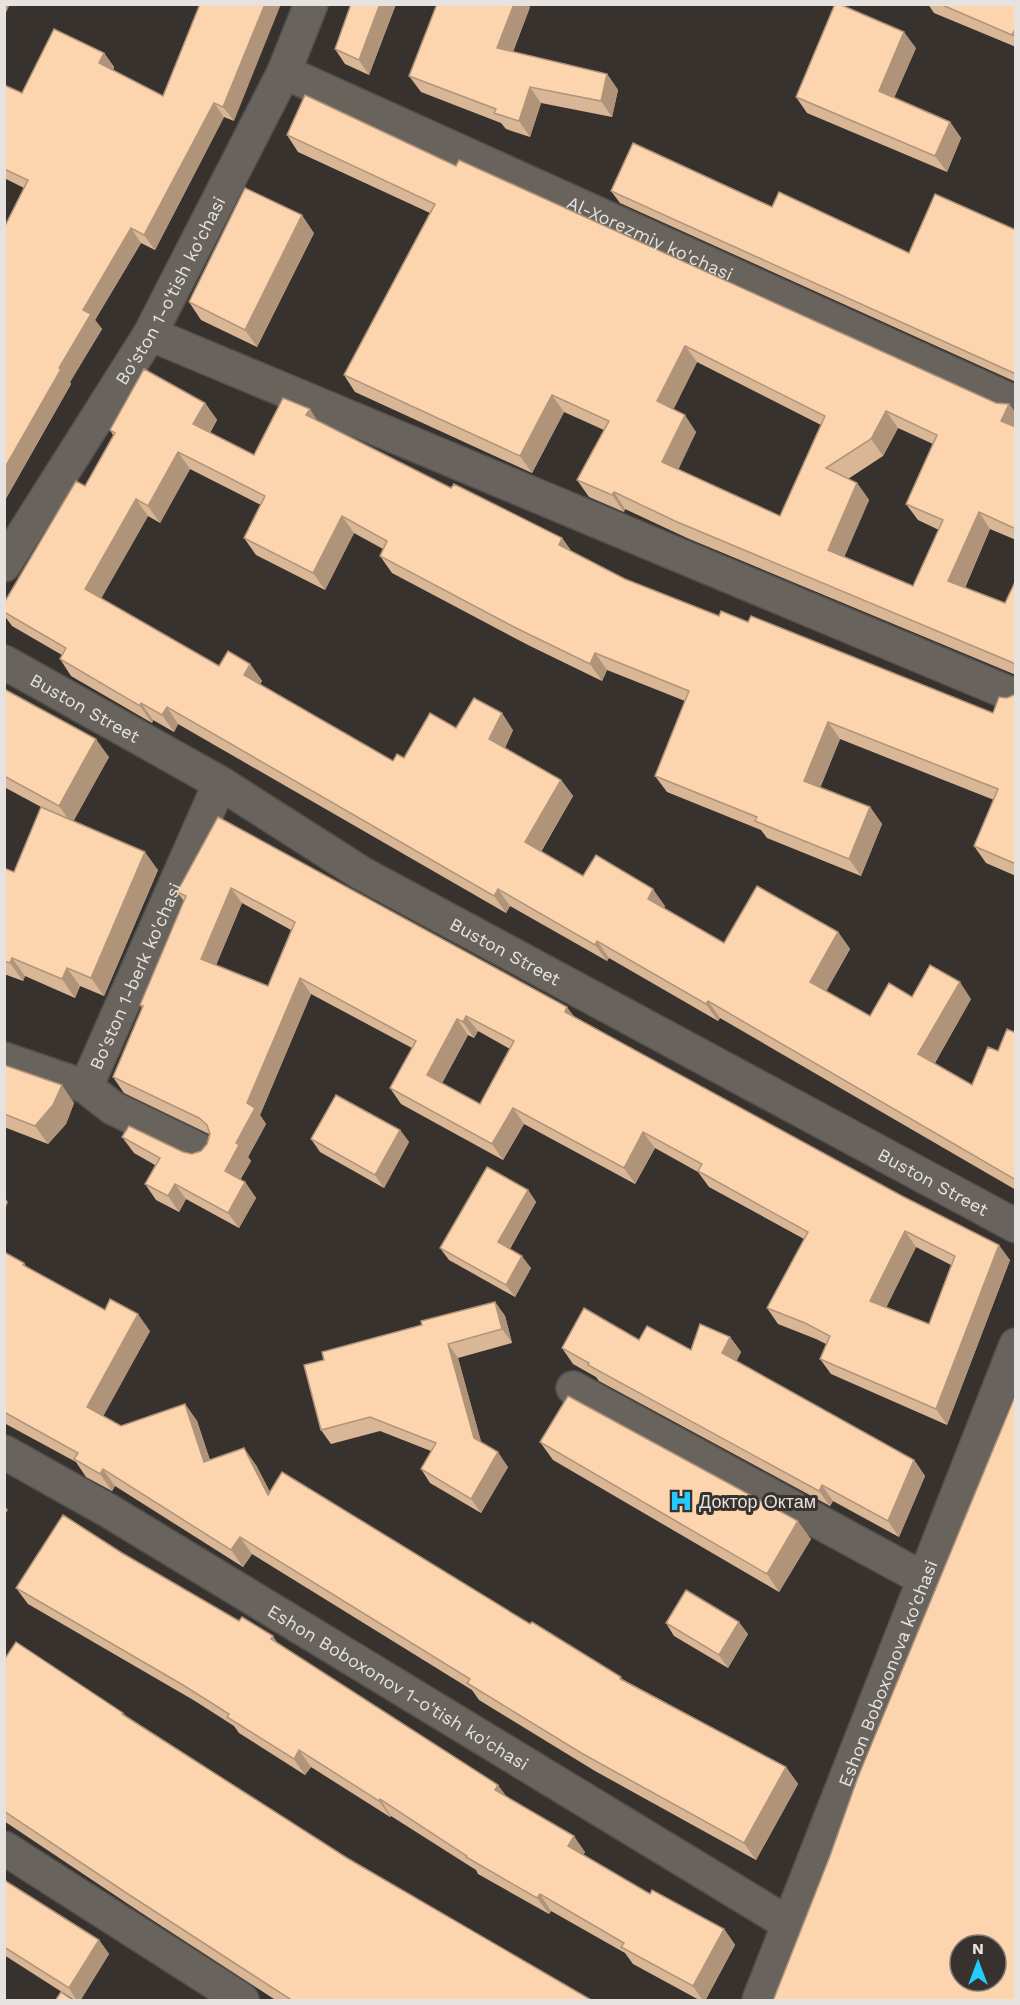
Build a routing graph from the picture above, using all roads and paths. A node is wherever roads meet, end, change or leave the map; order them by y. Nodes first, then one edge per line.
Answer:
1 (311, 4) edge
2 (284, 72) junction
3 (150, 334) junction
4 (1016, 403) edge
5 (4, 565) edge
6 (4, 662) edge
7 (1016, 696) edge
8 (220, 783) junction
9 (4, 1059) edge
10 (86, 1088) junction
11 (202, 1151) edge
12 (1016, 1226) edge
13 (1016, 1346) edge
14 (573, 1388) dead end
15 (4, 1452) edge
16 (924, 1580) junction
17 (4, 1848) edge
18 (789, 1924) junction
19 (242, 2001) edge
20 (759, 2001) edge

1 - 2 street, Bo'ston 1-o'tish ko'chasi
2 - 3 street, Bo'ston 1-o'tish ko'chasi
2 - 4 street, Al-Xorezmiy ko'chasi
3 - 5 street, Bo'ston 1-o'tish ko'chasi
3 - 7 street
6 - 8 street, Buston Street
8 - 10 street, Bo'ston 1-berk ko'chasi
8 - 12 street, Buston Street
9 - 10 street, Bo'ston 1-berk ko'chasi
10 - 11 street
13 - 16 street, Eshon Boboxonova ko'chasi
14 - 16 street
15 - 18 street, Eshon Boboxonov 1-o'tish ko'chasi
16 - 18 street, Eshon Boboxonova ko'chasi
17 - 19 street
18 - 20 street, Eshon Boboxonova ko'chasi

